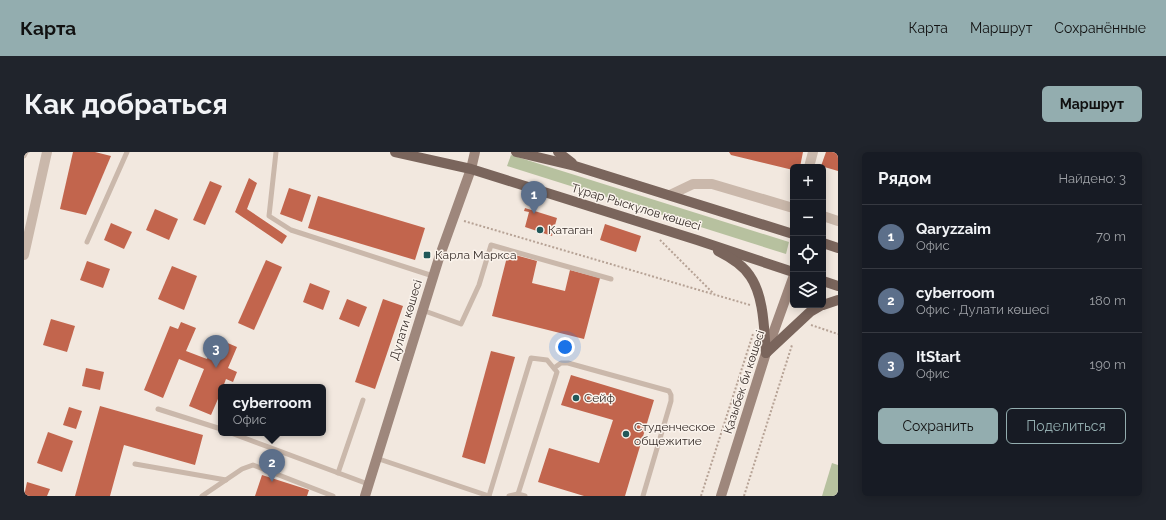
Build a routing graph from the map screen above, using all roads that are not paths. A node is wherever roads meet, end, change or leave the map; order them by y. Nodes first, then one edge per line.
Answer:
1 (26, 152) edge
2 (47, 152) edge
3 (127, 152) edge
4 (276, 152) edge
5 (395, 152) edge
6 (475, 152) edge
7 (516, 152) edge
8 (558, 152) edge
9 (813, 152) edge
10 (24, 156) edge
11 (810, 164) edge
12 (575, 166) junction
13 (471, 169) junction
14 (670, 195) junction
15 (790, 207) edge
16 (826, 217) edge
17 (838, 221) edge
18 (790, 233) edge
19 (697, 240) junction
20 (87, 242) dead end
21 (826, 244) edge
22 (838, 248) edge
23 (24, 255) edge
24 (790, 271) edge
25 (433, 276) junction
26 (611, 279) dead end
27 (826, 282) edge
28 (790, 286) edge
29 (838, 286) edge
30 (838, 300) edge
31 (826, 304) edge
32 (817, 308) edge
33 (422, 310) junction
34 (766, 353) junction
35 (554, 368) junction
36 (363, 400) dead end
37 (158, 409) dead end
38 (218, 428) edge
39 (239, 436) edge
40 (376, 458) junction
41 (135, 464) dead end
42 (338, 473) junction
43 (226, 480) junction
44 (368, 484) junction
45 (518, 494) junction
46 (329, 495) edge
47 (202, 496) edge
48 (365, 496) edge
49 (489, 496) edge
50 (509, 496) edge
51 (525, 496) edge
52 (643, 496) edge
53 (721, 496) edge

1 - 10 lane
2 - 23 street
3 - 20 lane
4 - 25 lane
5 - 13 main road, Тұрар Рыскұлов көшесі
6 - 13 main road, Дулати көшесі
7 - 12 main road, Тұрар Рыскұлов көшесі
8 - 12 main road
9 - 11 street
12 - 14 main road, Тұрар Рыскұлов көшесі
13 - 19 main road, Тұрар Рыскұлов көшесі
13 - 25 main road, Дулати көшесі
14 - 15 street
14 - 18 main road, Тұрар Рыскұлов көшесі
16 - 17 street
19 - 24 main road, Тұрар Рыскұлов көшесі
19 - 34 main road
21 - 22 main road
25 - 33 main road, Дулати көшесі
26 - 33 lane
27 - 29 main road
28 - 34 main road, Қазыбек би көшесі
30 - 31 main road
32 - 34 main road
33 - 40 main road, Дулати көшесі
34 - 53 main road, Қазыбек би көшесі
35 - 45 lane
35 - 49 lane
35 - 52 lane
36 - 42 lane
37 - 38 lane
39 - 42 lane
40 - 44 main road, Дулати көшесі
40 - 49 lane
41 - 43 lane
42 - 44 lane
43 - 46 lane
43 - 47 lane
44 - 48 main road, Дулати көшесі
45 - 50 lane
45 - 51 lane

